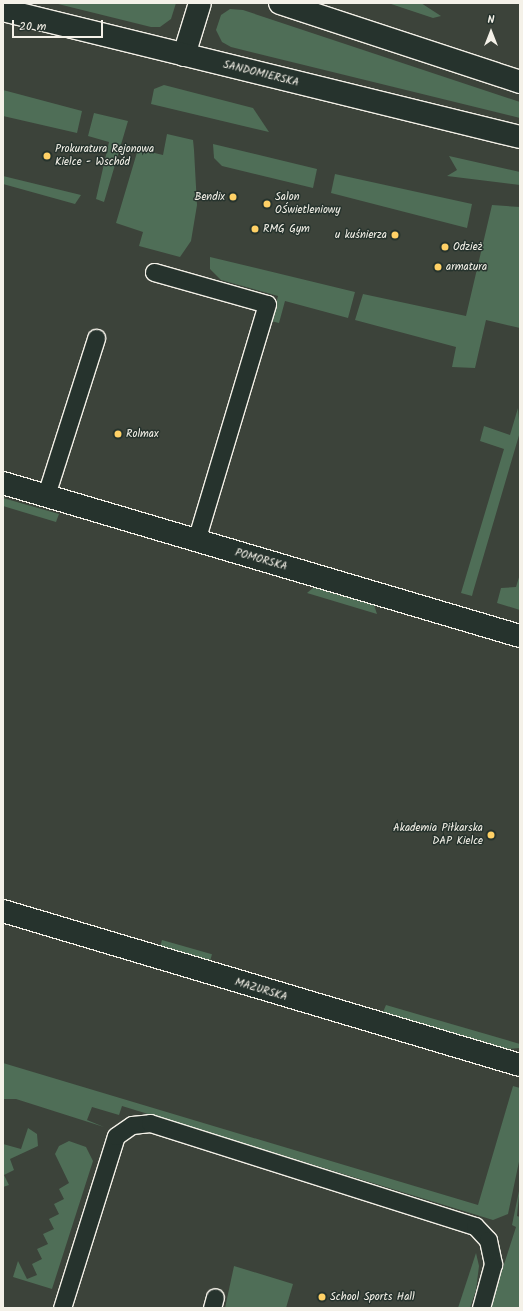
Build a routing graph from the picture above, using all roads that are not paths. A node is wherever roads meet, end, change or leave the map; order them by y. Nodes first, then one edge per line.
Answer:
1 (200, 3) edge
2 (280, 3) edge
3 (3, 10) edge
4 (184, 55) junction
5 (520, 82) edge
6 (520, 137) edge
7 (154, 272) dead end
8 (96, 338) dead end
9 (3, 483) edge
10 (46, 495) junction
11 (196, 540) junction
12 (520, 636) edge
13 (3, 911) edge
14 (520, 1065) edge
15 (62, 1308) edge
16 (481, 1308) edge

1 - 4 street
2 - 5 street
3 - 4 street, SANDOMIERSKA
4 - 6 street, SANDOMIERSKA
7 - 11 lane
8 - 10 lane
9 - 10 street, POMORSKA
10 - 11 street, POMORSKA
11 - 12 street, POMORSKA
13 - 14 street, MAZURSKA
15 - 16 lane

